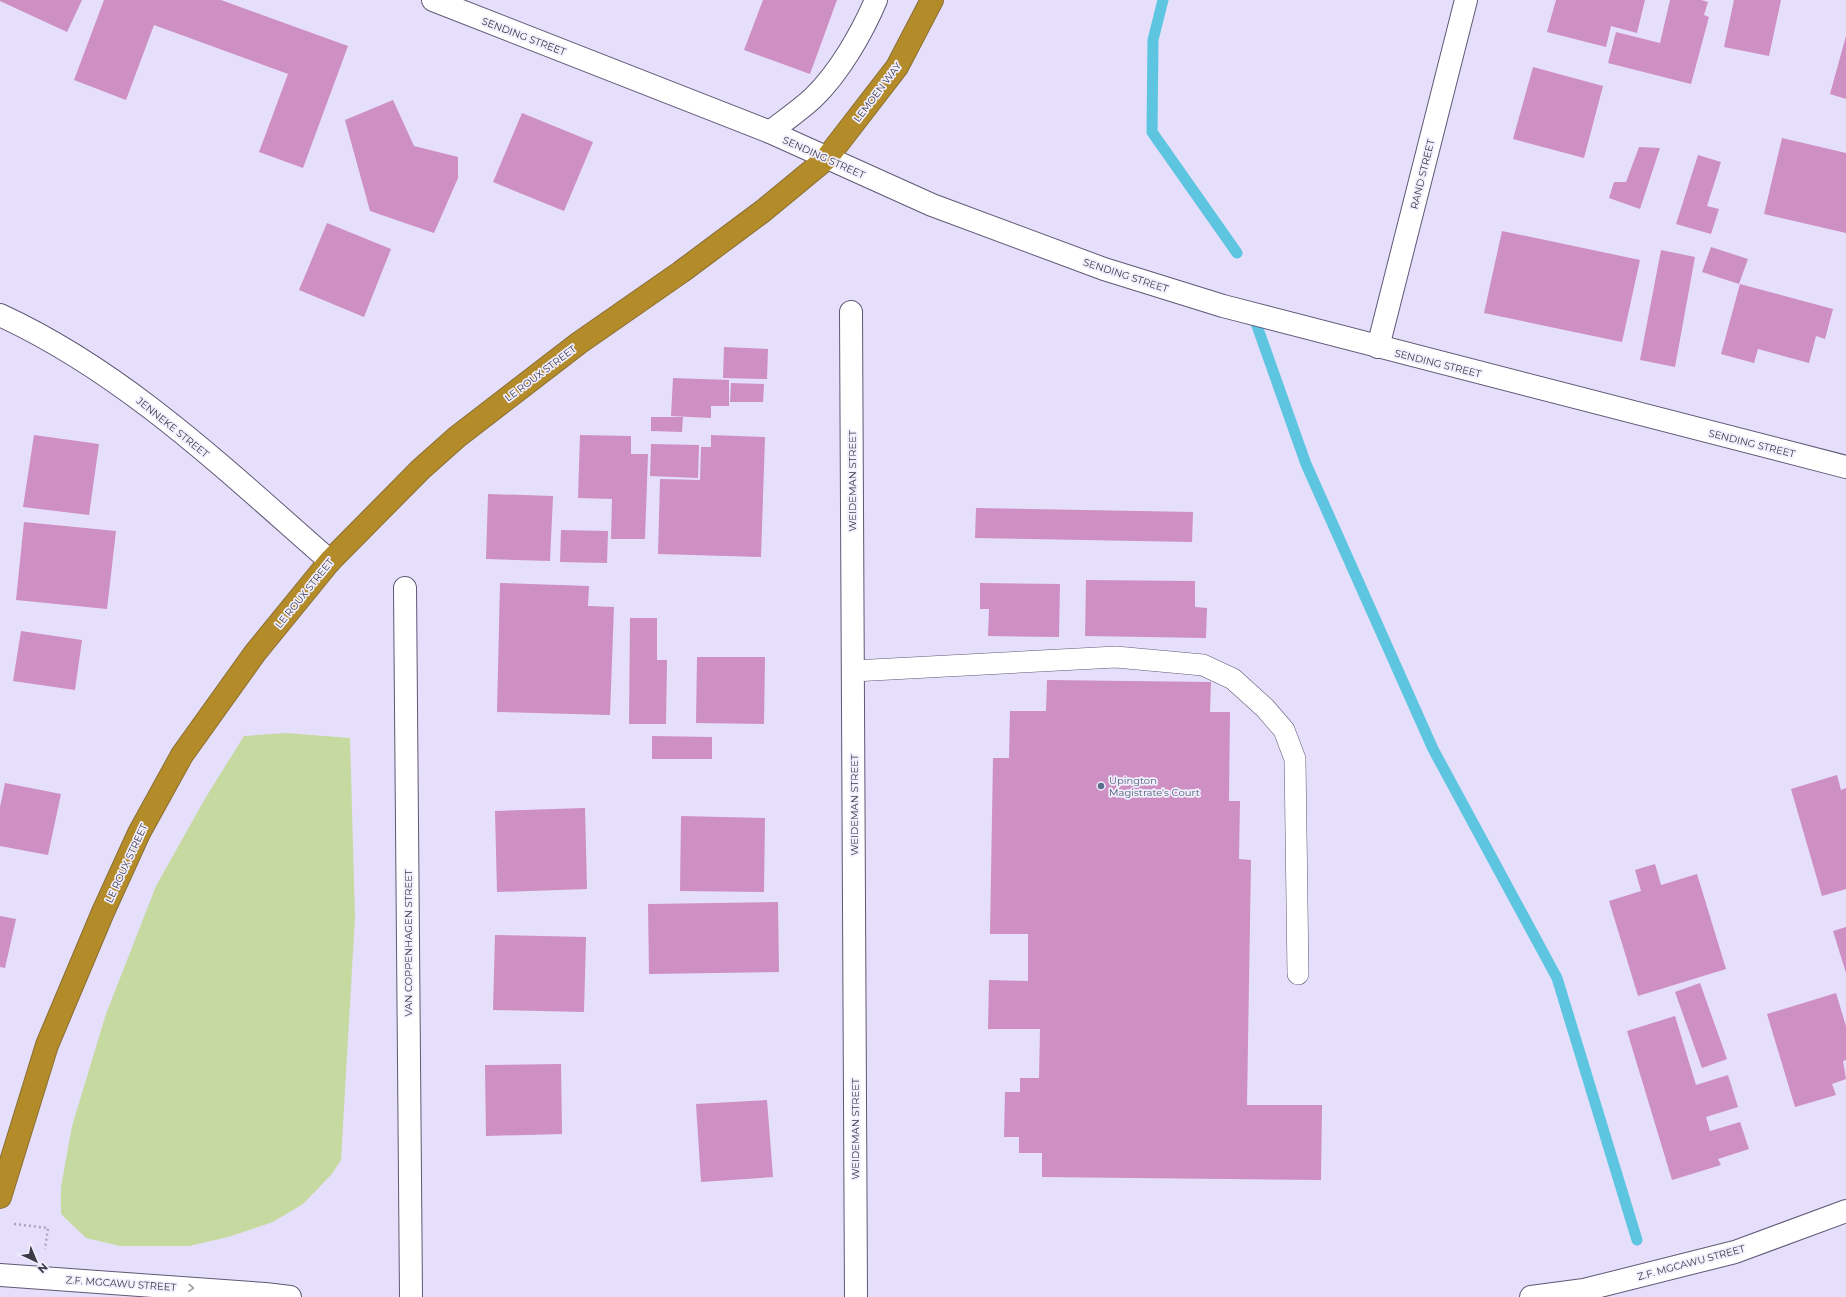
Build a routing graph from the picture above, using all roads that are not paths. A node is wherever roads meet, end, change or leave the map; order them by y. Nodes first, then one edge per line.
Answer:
1 (433, 0) edge
2 (876, 0) edge
3 (932, 0) edge
4 (1466, 0) edge
5 (770, 132) junction
6 (826, 159) junction
7 (851, 312) dead end
8 (0, 315) edge
9 (1378, 348) junction
10 (1846, 467) edge
11 (330, 561) junction
12 (405, 588) dead end
13 (853, 671) junction
14 (1298, 974) dead end
15 (0, 1197) edge
16 (1846, 1211) edge
17 (0, 1275) edge
18 (290, 1297) edge
19 (411, 1297) edge
20 (856, 1297) edge
21 (1531, 1297) edge

1 - 5 street, SENDING STREET
2 - 5 street
3 - 6 highway, LEMOEN WAY
4 - 9 street, RAND STREET
5 - 6 street, SENDING STREET
6 - 9 street, SENDING STREET
6 - 11 highway, LE ROUX STREET
7 - 13 street, WEIDEMAN STREET
8 - 11 street, JENNEKE STREET
9 - 10 street, SENDING STREET
11 - 15 highway, LE ROUX STREET
12 - 19 street, VAN COPPENHAGEN STREET
13 - 14 lane
13 - 20 street, WEIDEMAN STREET
16 - 21 street, Z.F. MGCAWU STREET
17 -> 18 street, Z.F. MGCAWU STREET

